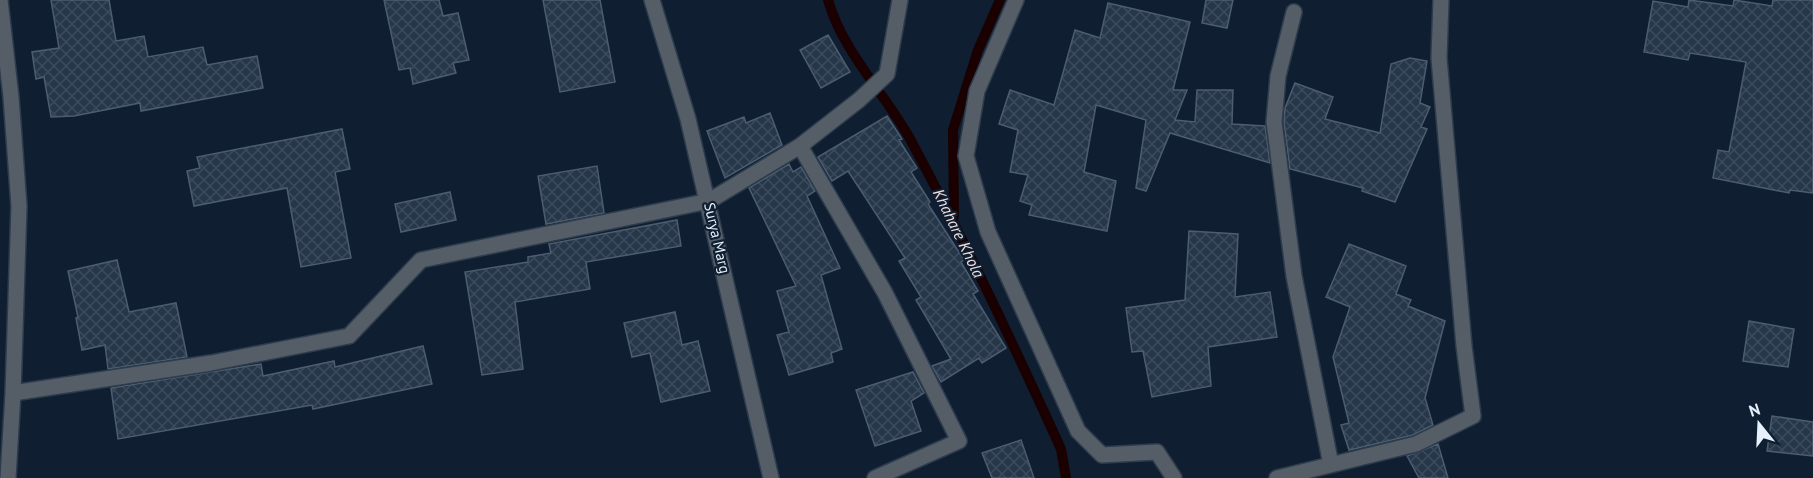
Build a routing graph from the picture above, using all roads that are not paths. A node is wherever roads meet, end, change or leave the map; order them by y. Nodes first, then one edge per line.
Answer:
1 (0, 0) edge
2 (652, 0) edge
3 (900, 0) edge
4 (1016, 0) edge
5 (1441, 0) edge
6 (1294, 12) dead end
7 (800, 146) junction
8 (709, 201) junction
9 (14, 393) junction
10 (1331, 465) junction
11 (8, 478) edge
12 (771, 478) edge
13 (875, 478) edge
14 (1174, 478) edge
15 (1277, 478) edge

1 - 9 street
2 - 8 street, Surya Marg
3 - 7 street
4 - 14 street
5 - 10 street
6 - 10 street
7 - 8 street
7 - 13 street
8 - 9 street
8 - 12 street, Surya Marg
9 - 11 street
10 - 15 street

